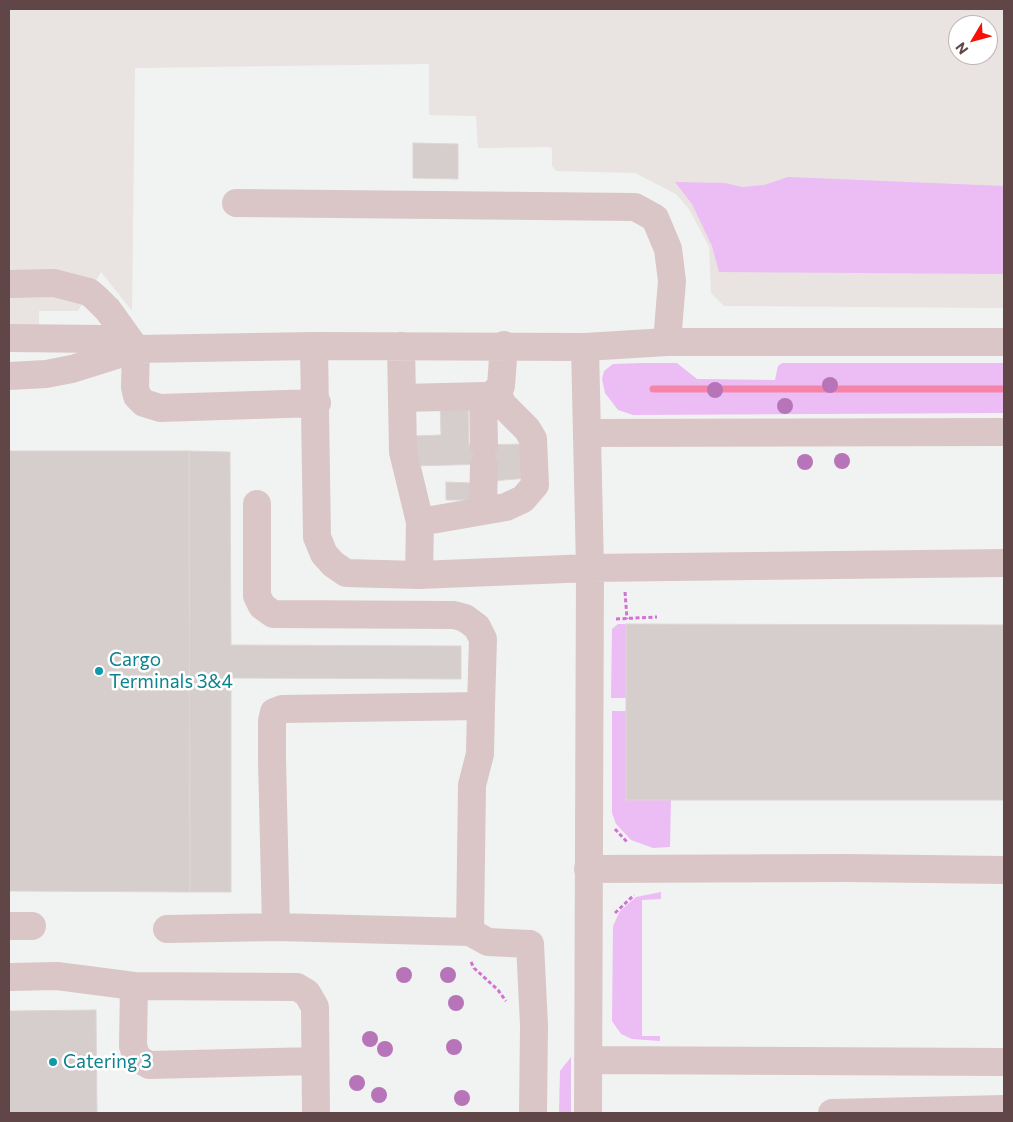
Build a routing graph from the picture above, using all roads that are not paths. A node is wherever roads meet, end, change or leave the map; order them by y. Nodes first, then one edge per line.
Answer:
1 (236, 202) dead end
2 (9, 284) edge
3 (9, 338) edge
4 (667, 342) junction
5 (1004, 342) edge
6 (504, 345) junction
7 (314, 346) junction
8 (401, 346) junction
9 (585, 347) junction
10 (136, 349) junction
11 (9, 376) edge
12 (490, 394) junction
13 (403, 398) junction
14 (317, 403) junction
15 (1004, 432) edge
16 (588, 433) junction
17 (257, 504) dead end
18 (483, 510) junction
19 (420, 522) junction
20 (1004, 563) edge
21 (590, 568) junction
22 (419, 575) junction
23 (481, 706) junction
24 (588, 869) junction
25 (1004, 870) edge
26 (276, 927) junction
27 (167, 929) dead end
28 (470, 932) junction
29 (9, 977) edge
30 (134, 986) junction
31 (588, 1060) junction
32 (315, 1061) junction
33 (1004, 1062) edge
34 (1004, 1109) edge
35 (316, 1113) edge
36 (533, 1113) edge
37 (588, 1113) edge
38 (832, 1113) edge

1 - 4 street
2 - 10 street
3 - 10 street
4 - 5 street
4 - 9 street
6 - 8 street
6 - 9 street
6 - 12 street
7 - 8 street
7 - 10 street
7 - 14 street
8 - 13 street
9 - 16 street
10 - 11 street
10 - 14 street
12 - 13 street
12 - 18 street
12 - 18 street
13 - 19 street
14 - 22 street
15 - 16 street
16 - 21 street
17 - 23 street
18 - 19 street
19 - 22 street
20 - 21 street
21 - 22 street
21 - 24 street
23 - 26 street
23 - 28 street
24 - 25 street
24 - 31 street
26 - 27 street
26 - 28 street
28 - 36 street
29 - 30 street
30 - 32 street
30 - 32 street
31 - 33 street
31 - 37 street
32 - 35 street
34 - 38 street

